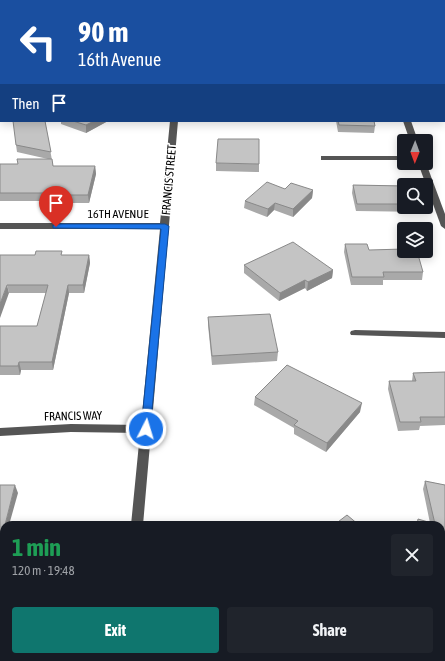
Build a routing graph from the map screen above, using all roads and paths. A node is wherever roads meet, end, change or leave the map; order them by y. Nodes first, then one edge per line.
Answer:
1 (174, 122) edge
2 (407, 122) edge
3 (412, 134) edge
4 (324, 158) dead end
5 (397, 158) edge
6 (425, 170) edge
7 (0, 226) edge
8 (165, 226) junction
9 (445, 226) edge
10 (355, 333) dead end
11 (445, 335) edge
12 (146, 429) junction
13 (0, 432) edge
14 (138, 521) edge

1 - 8 street, FRANCIS STREET
2 - 3 street
4 - 5 street
6 - 9 street
7 - 8 street, 16TH AVENUE
8 - 12 street, FRANCIS STREET
10 - 11 street
12 - 13 street, FRANCIS WAY
12 - 14 street, FRANCIS STREET

